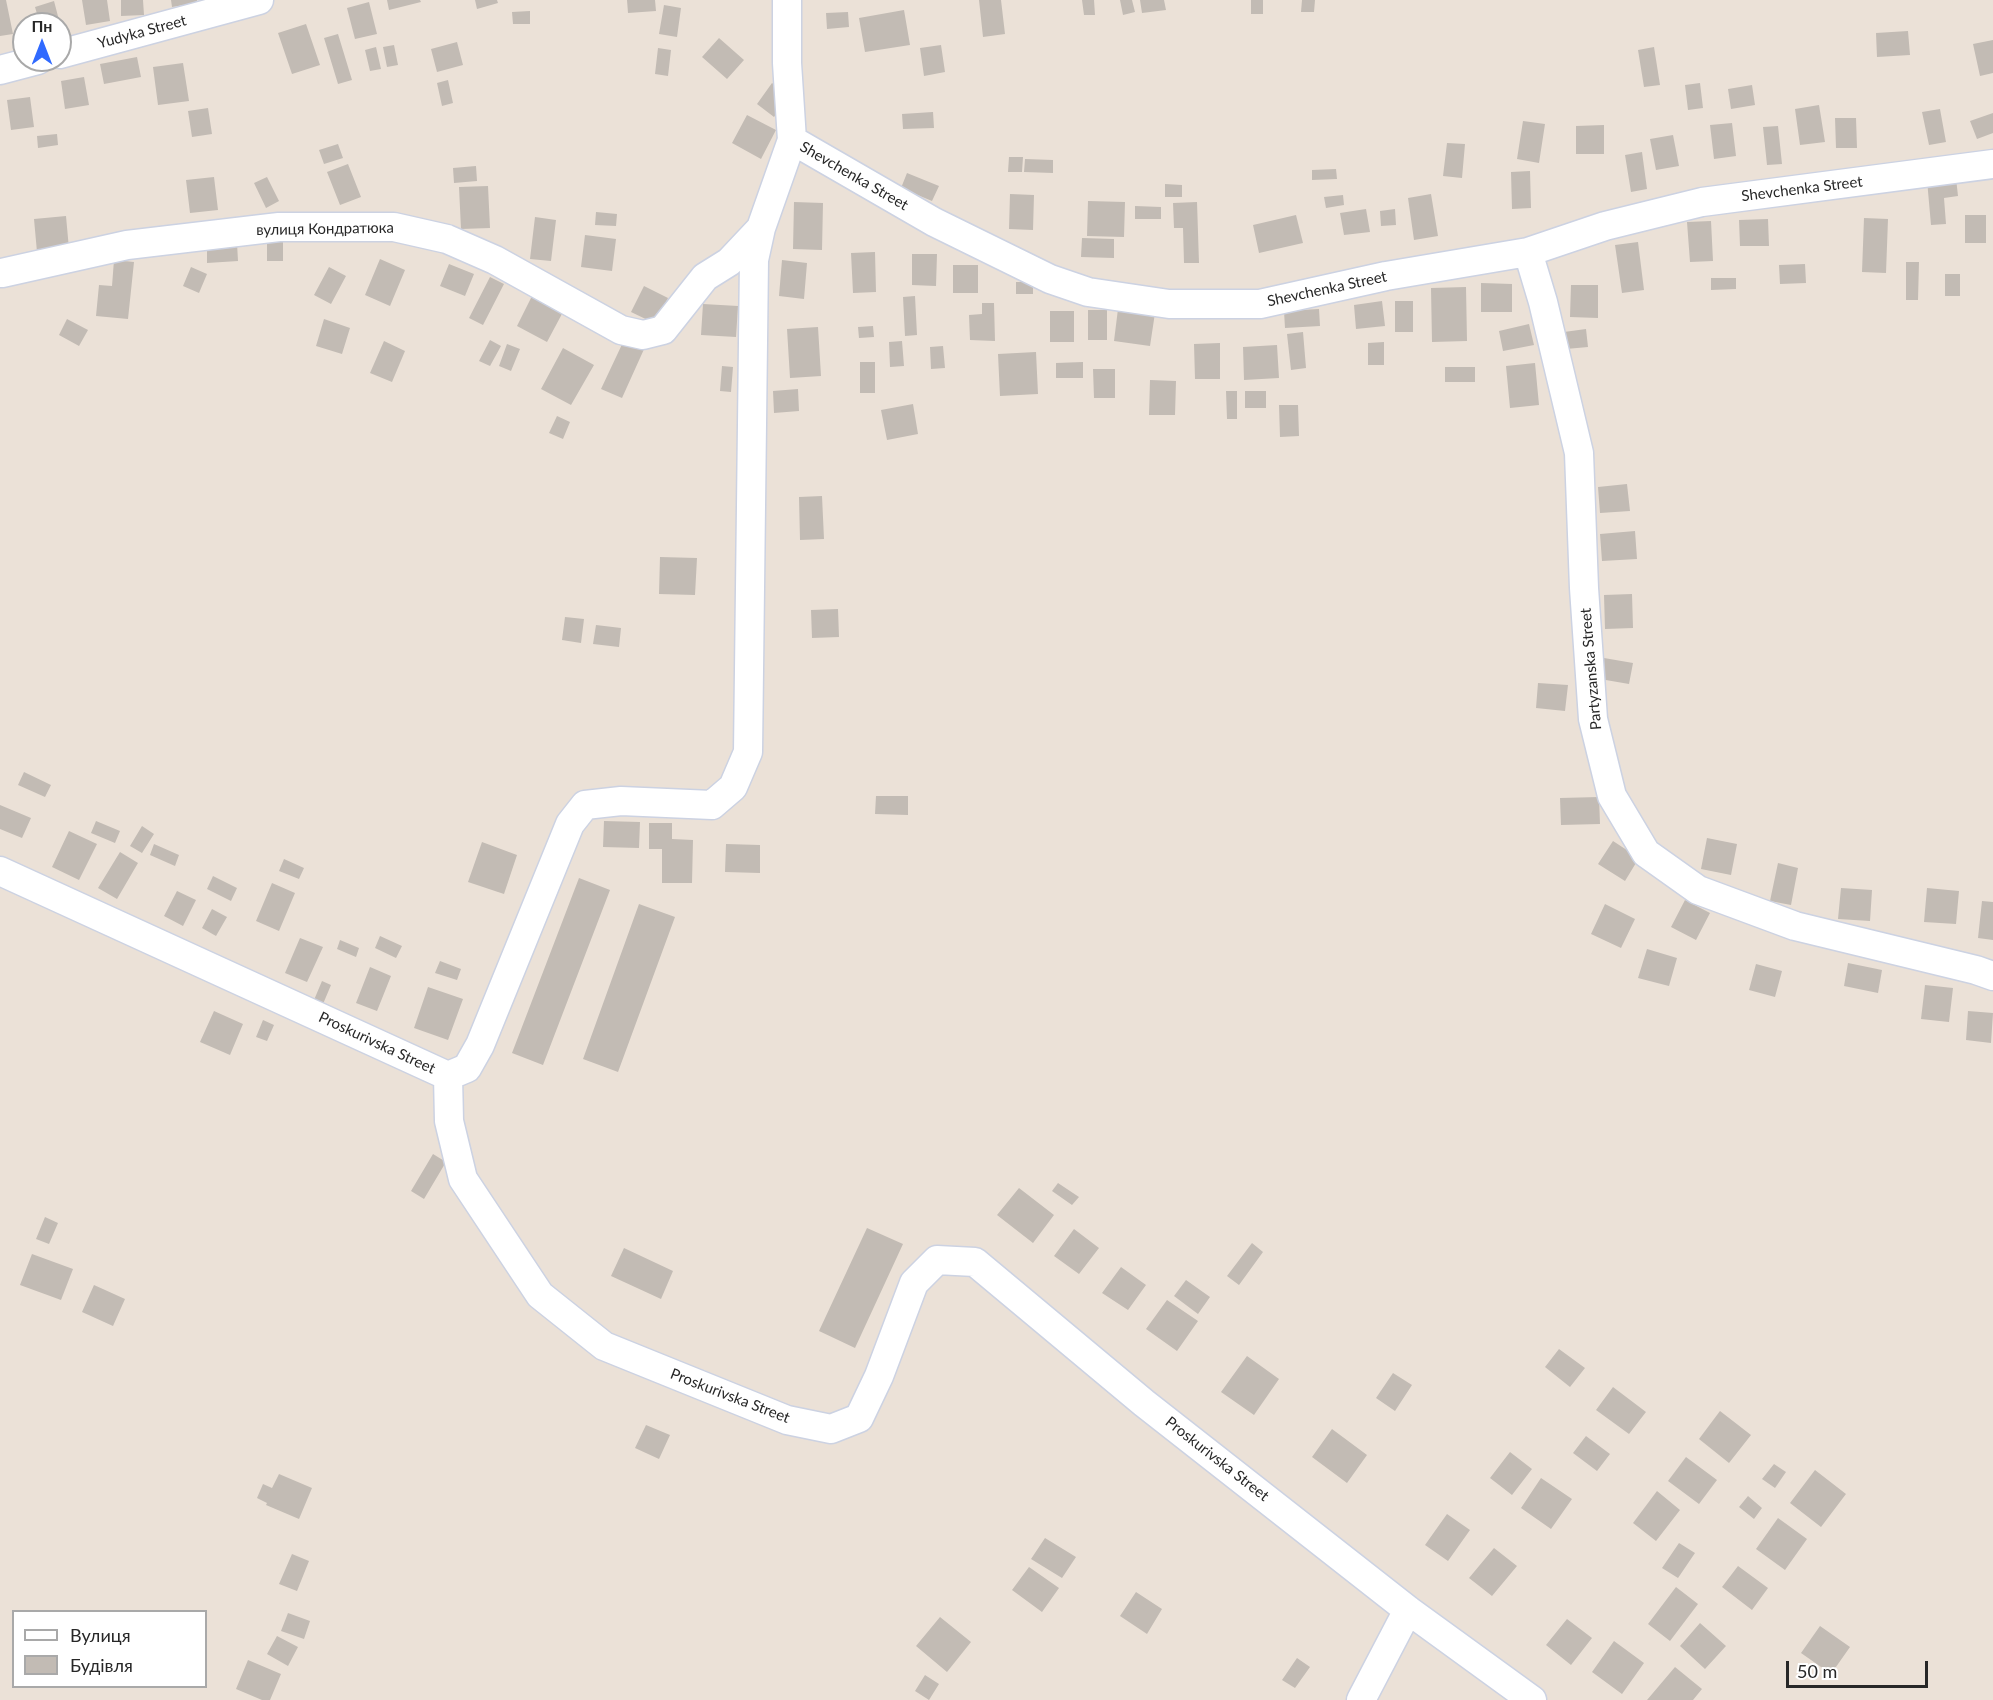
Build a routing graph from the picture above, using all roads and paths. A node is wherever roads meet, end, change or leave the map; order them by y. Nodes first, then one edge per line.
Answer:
1 (259, 0) edge
2 (787, 0) edge
3 (72, 51) edge
4 (792, 140) junction
5 (1993, 164) edge
6 (761, 228) junction
7 (1528, 252) junction
8 (2, 273) dead end
9 (0, 871) edge
10 (1993, 976) edge
11 (448, 1076) junction
12 (1408, 1610) junction
13 (1361, 1700) edge
14 (1532, 1700) edge

1 - 3 street, Yudyka Street
2 - 4 street, Shevchenka Street
4 - 6 street
4 - 7 street, Shevchenka Street
5 - 7 street, Shevchenka Street
6 - 8 street, вулиця Кондратюка
6 - 11 street
7 - 10 street, Partyzanska Street
9 - 11 street, Proskurivska Street
11 - 12 street, Proskurivska Street
12 - 13 street
12 - 14 street, Proskurivska Street

